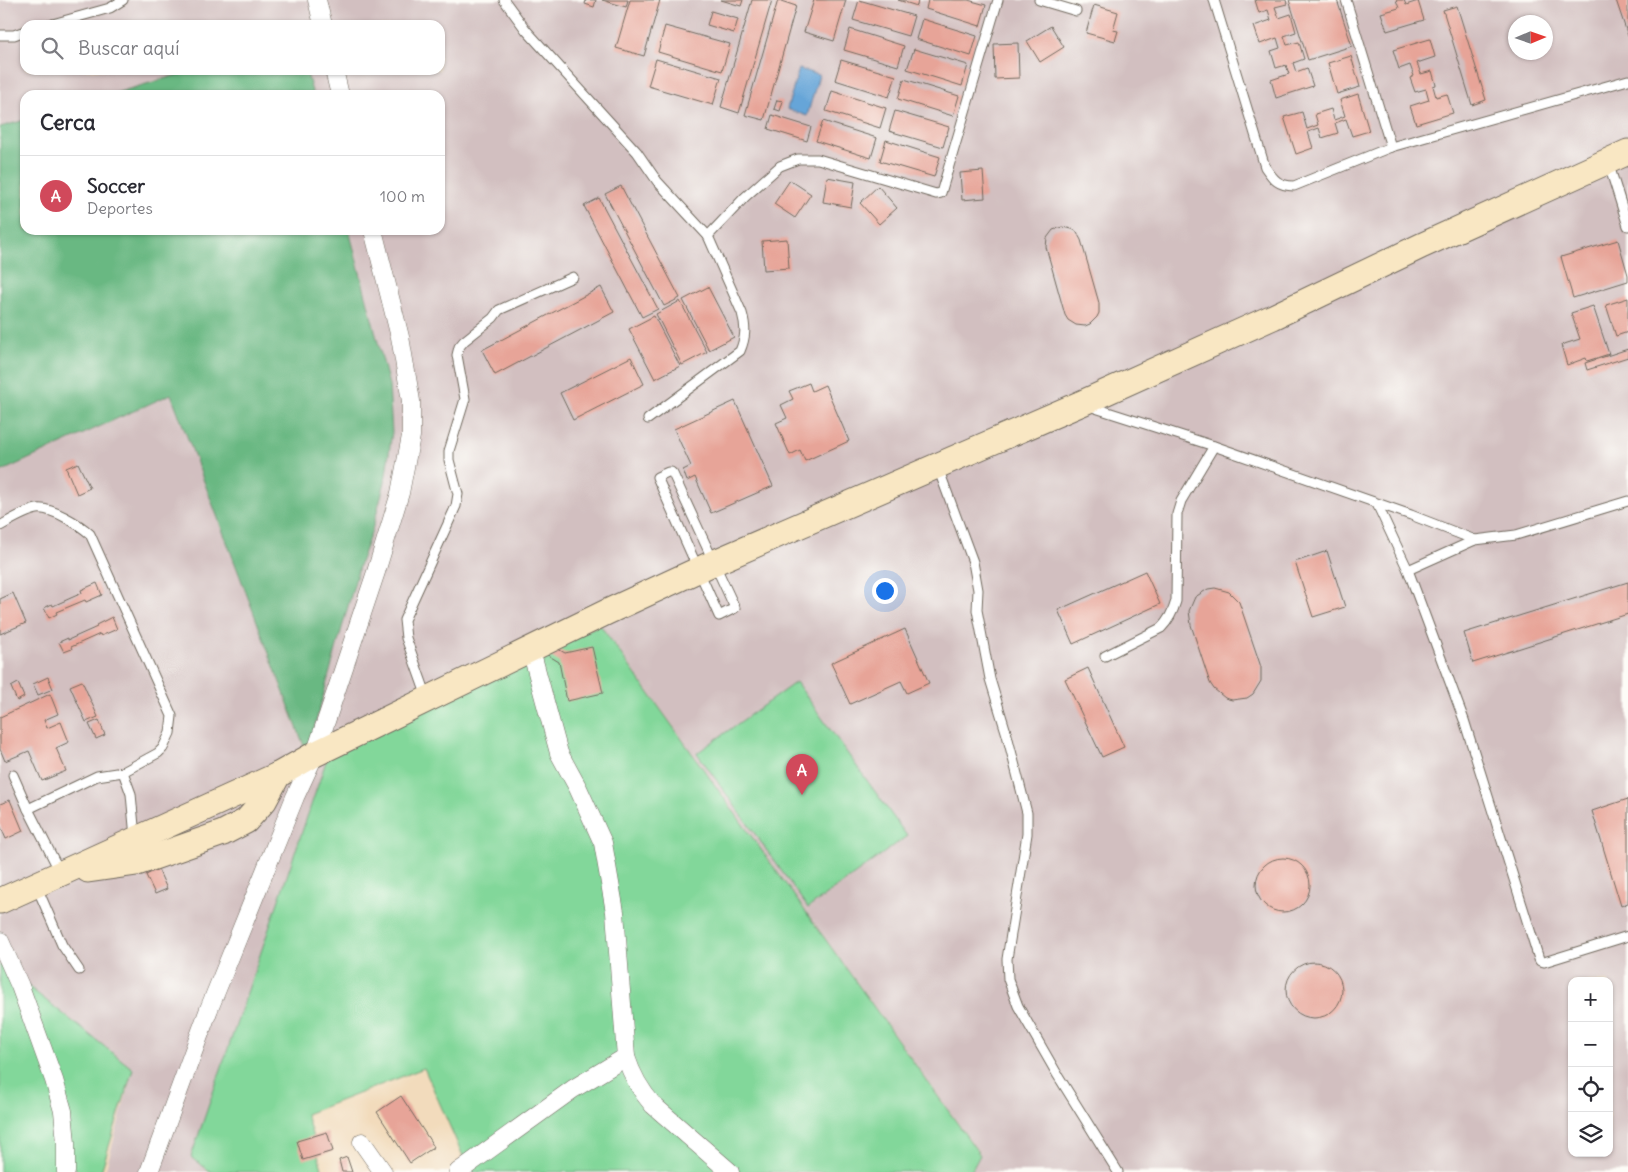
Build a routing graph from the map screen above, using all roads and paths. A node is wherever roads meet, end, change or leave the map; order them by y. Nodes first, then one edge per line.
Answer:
1 (123, 0) edge
2 (316, 0) edge
3 (504, 0) edge
4 (998, 0) edge
5 (1039, 0) edge
6 (1214, 0) edge
7 (1346, 0) edge
8 (1076, 10) dead end
9 (67, 20) edge
10 (322, 20) edge
11 (20, 33) edge
12 (0, 34) edge
13 (335, 75) edge
14 (1628, 80) edge
15 (339, 90) edge
16 (1391, 147) junction
17 (1618, 157) edge
18 (1628, 226) edge
19 (374, 235) edge
20 (708, 236) junction
21 (573, 276) dead end
22 (1082, 403) junction
23 (648, 419) dead end
24 (1214, 446) junction
25 (937, 466) junction
26 (1628, 501) edge
27 (1377, 504) junction
28 (688, 509) junction
29 (675, 515) junction
30 (0, 526) edge
31 (1475, 540) junction
32 (706, 567) junction
33 (1408, 570) junction
34 (528, 651) junction
35 (1105, 656) dead end
36 (428, 700) junction
37 (315, 754) junction
38 (123, 772) junction
39 (13, 775) dead end
40 (278, 776) junction
41 (28, 809) junction
42 (136, 839) junction
43 (61, 874) junction
44 (36, 885) junction
45 (0, 901) edge
46 (1628, 936) edge
47 (0, 941) edge
48 (79, 970) dead end
49 (626, 1057) junction
50 (362, 1142) dead end
51 (66, 1172) edge
52 (149, 1172) edge
53 (383, 1172) edge
54 (458, 1172) edge
55 (730, 1172) edge
56 (1118, 1172) edge

1 - 9 lane
2 - 10 street
3 - 20 lane
4 - 20 lane
5 - 8 lane
6 - 16 lane
7 - 16 lane
11 - 12 lane
13 - 15 street
14 - 16 lane
17 - 18 lane
17 - 22 street
19 - 37 street
20 - 23 lane
21 - 36 lane
22 - 24 lane
22 - 25 street
24 - 27 lane
24 - 35 lane
25 - 32 street
25 - 56 lane
26 - 31 lane
27 - 31 lane
27 - 33 lane
28 - 29 lane
28 - 29 lane
28 - 32 lane
29 - 32 lane
30 - 38 lane
31 - 33 lane
32 - 32 lane
32 - 34 street
33 - 46 lane
34 - 36 street
34 - 49 street
36 - 37 street
37 - 40 street
37 - 52 street
38 - 41 lane
38 - 42 lane
39 - 41 lane
40 - 42 street
40 - 43 street
41 - 43 lane
42 - 43 street
43 - 44 street
44 - 45 street
44 - 48 lane
47 - 51 street
49 - 54 street
49 - 55 street
50 - 53 street

